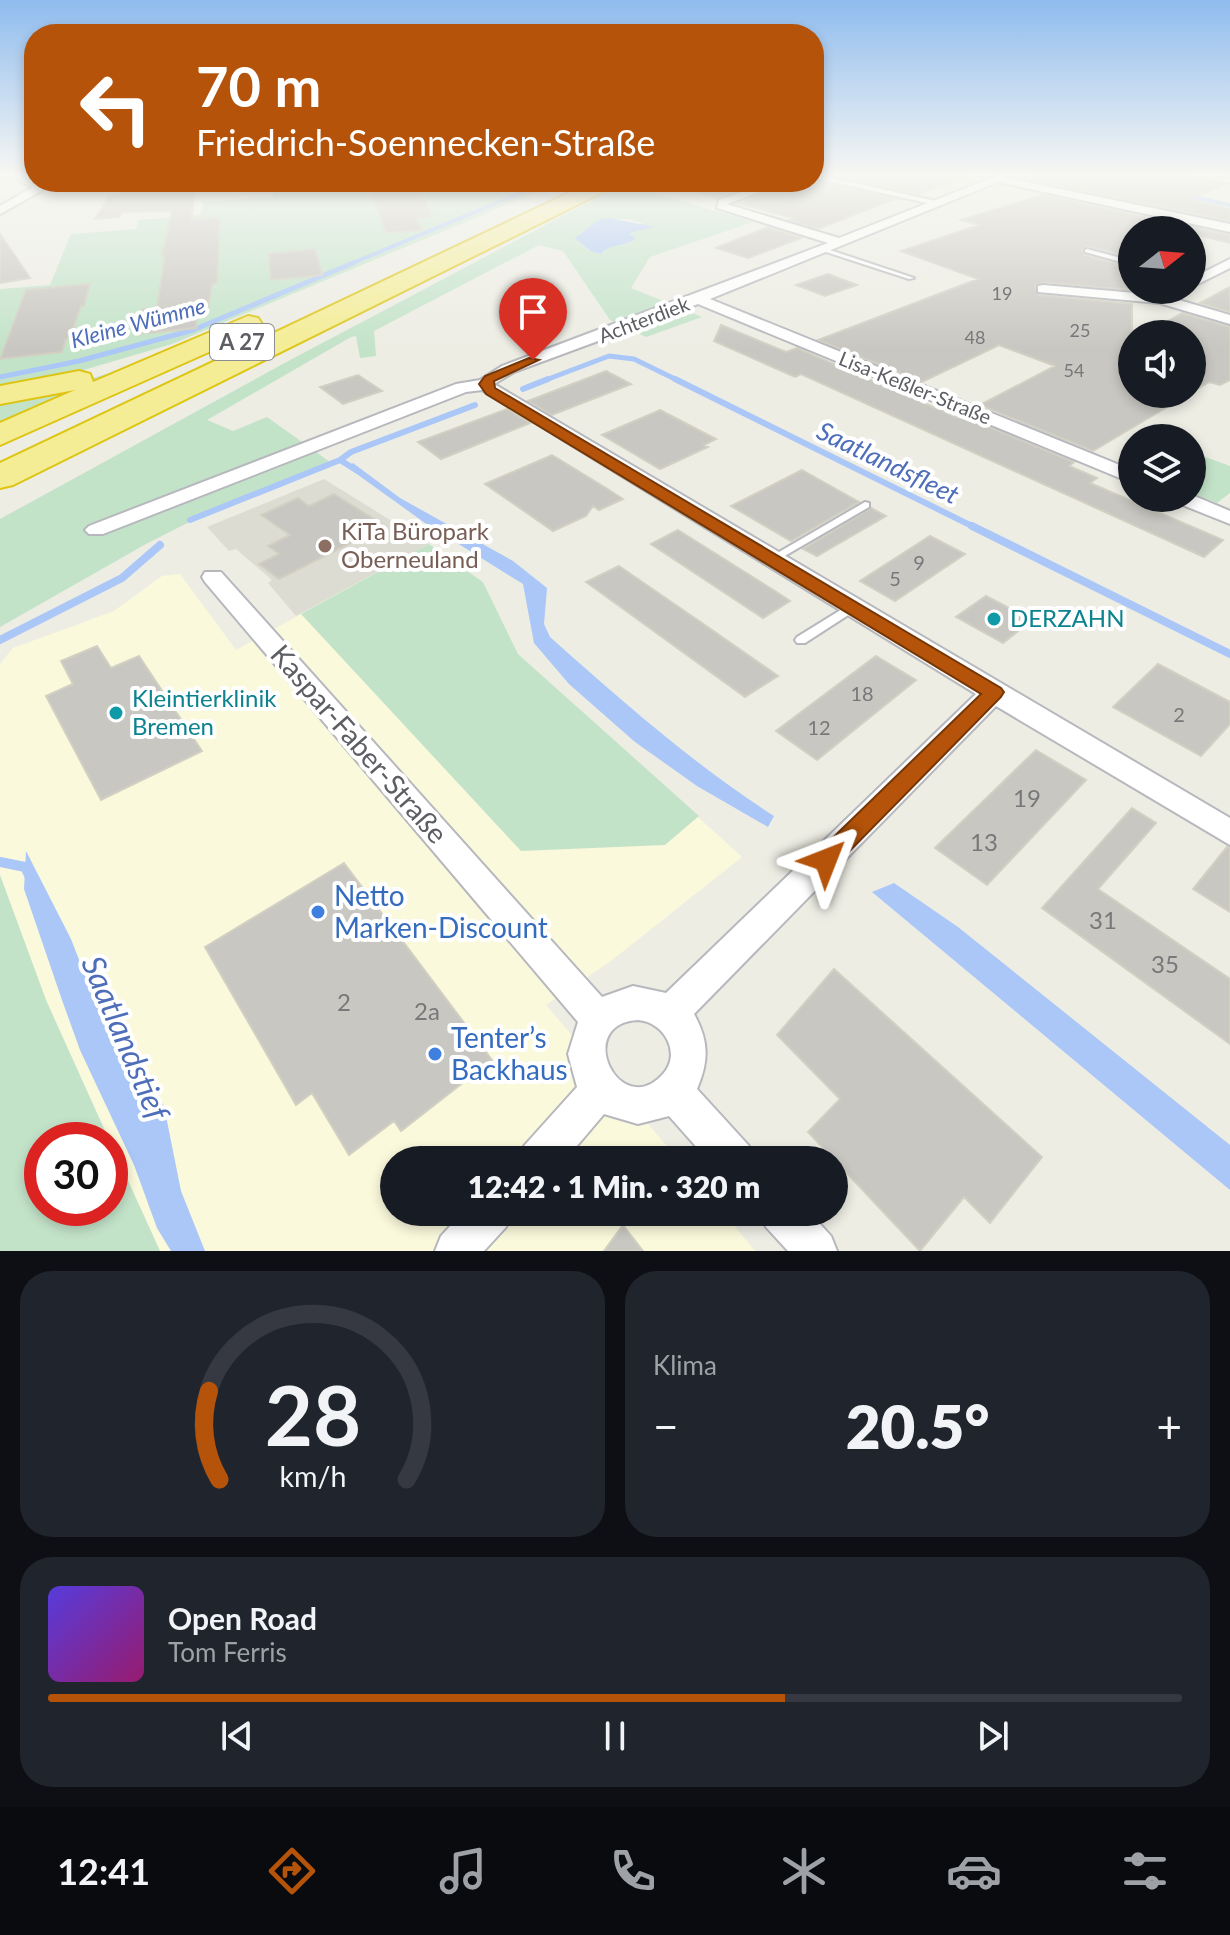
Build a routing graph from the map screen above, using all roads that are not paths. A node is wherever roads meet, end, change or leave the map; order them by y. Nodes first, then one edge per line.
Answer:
1 (472, 231) edge
2 (474, 231) edge
3 (509, 231) edge
4 (804, 231) edge
5 (865, 231) edge
6 (839, 242) junction
7 (822, 249) junction
8 (1087, 251) dead end
9 (1118, 259) edge
10 (1230, 263) edge
11 (1206, 275) edge
12 (911, 278) dead end
13 (351, 280) dead end
14 (405, 283) junction
15 (1043, 289) dead end
16 (1118, 295) edge
17 (698, 299) junction
18 (1177, 304) edge
19 (1230, 320) edge
20 (486, 384) junction
21 (0, 395) edge
22 (0, 435) edge
23 (107, 444) junction
24 (0, 456) edge
25 (1118, 471) edge
26 (0, 477) edge
27 (0, 499) edge
28 (865, 505) dead end
29 (0, 508) edge
30 (1206, 508) edge
31 (1230, 518) edge
32 (96, 530) dead end
33 (772, 559) junction
34 (213, 577) dead end
35 (852, 607) junction
36 (801, 640) dead end
37 (994, 692) junction
38 (1230, 833) edge
39 (670, 1014) junction
40 (598, 1019) junction
41 (601, 1089) junction
42 (674, 1092) junction
43 (550, 1146) edge
44 (722, 1146) edge
45 (478, 1226) edge
46 (794, 1226) edge
47 (456, 1251) edge
48 (816, 1251) edge

1 - 13 highway
2 - 24 highway, A 27
3 - 14 highway, A 27
4 - 6 street
5 - 6 street, Achterdiek
6 - 7 street, Achterdiek
7 - 12 lane
7 - 17 street, Achterdiek
8 - 9 lane
10 - 11 street
14 - 23 highway
14 - 26 highway, A 27
15 - 16 street
17 - 20 street, Achterdiek
17 - 25 street, Lisa-Keßler-Straße
18 - 19 street
20 - 32 street, Achterdiek
20 - 33 street
21 - 22 highway
23 - 27 highway
23 - 29 highway
28 - 33 lane
30 - 31 street
33 - 35 street
34 - 40 street, Kaspar-Faber-Straße
35 - 36 lane
35 - 37 street
37 - 38 street
37 - 39 street
39 - 40 street
39 - 42 street
40 - 41 street
41 - 42 street
41 - 43 street
42 - 44 street
45 - 47 street
46 - 48 street

